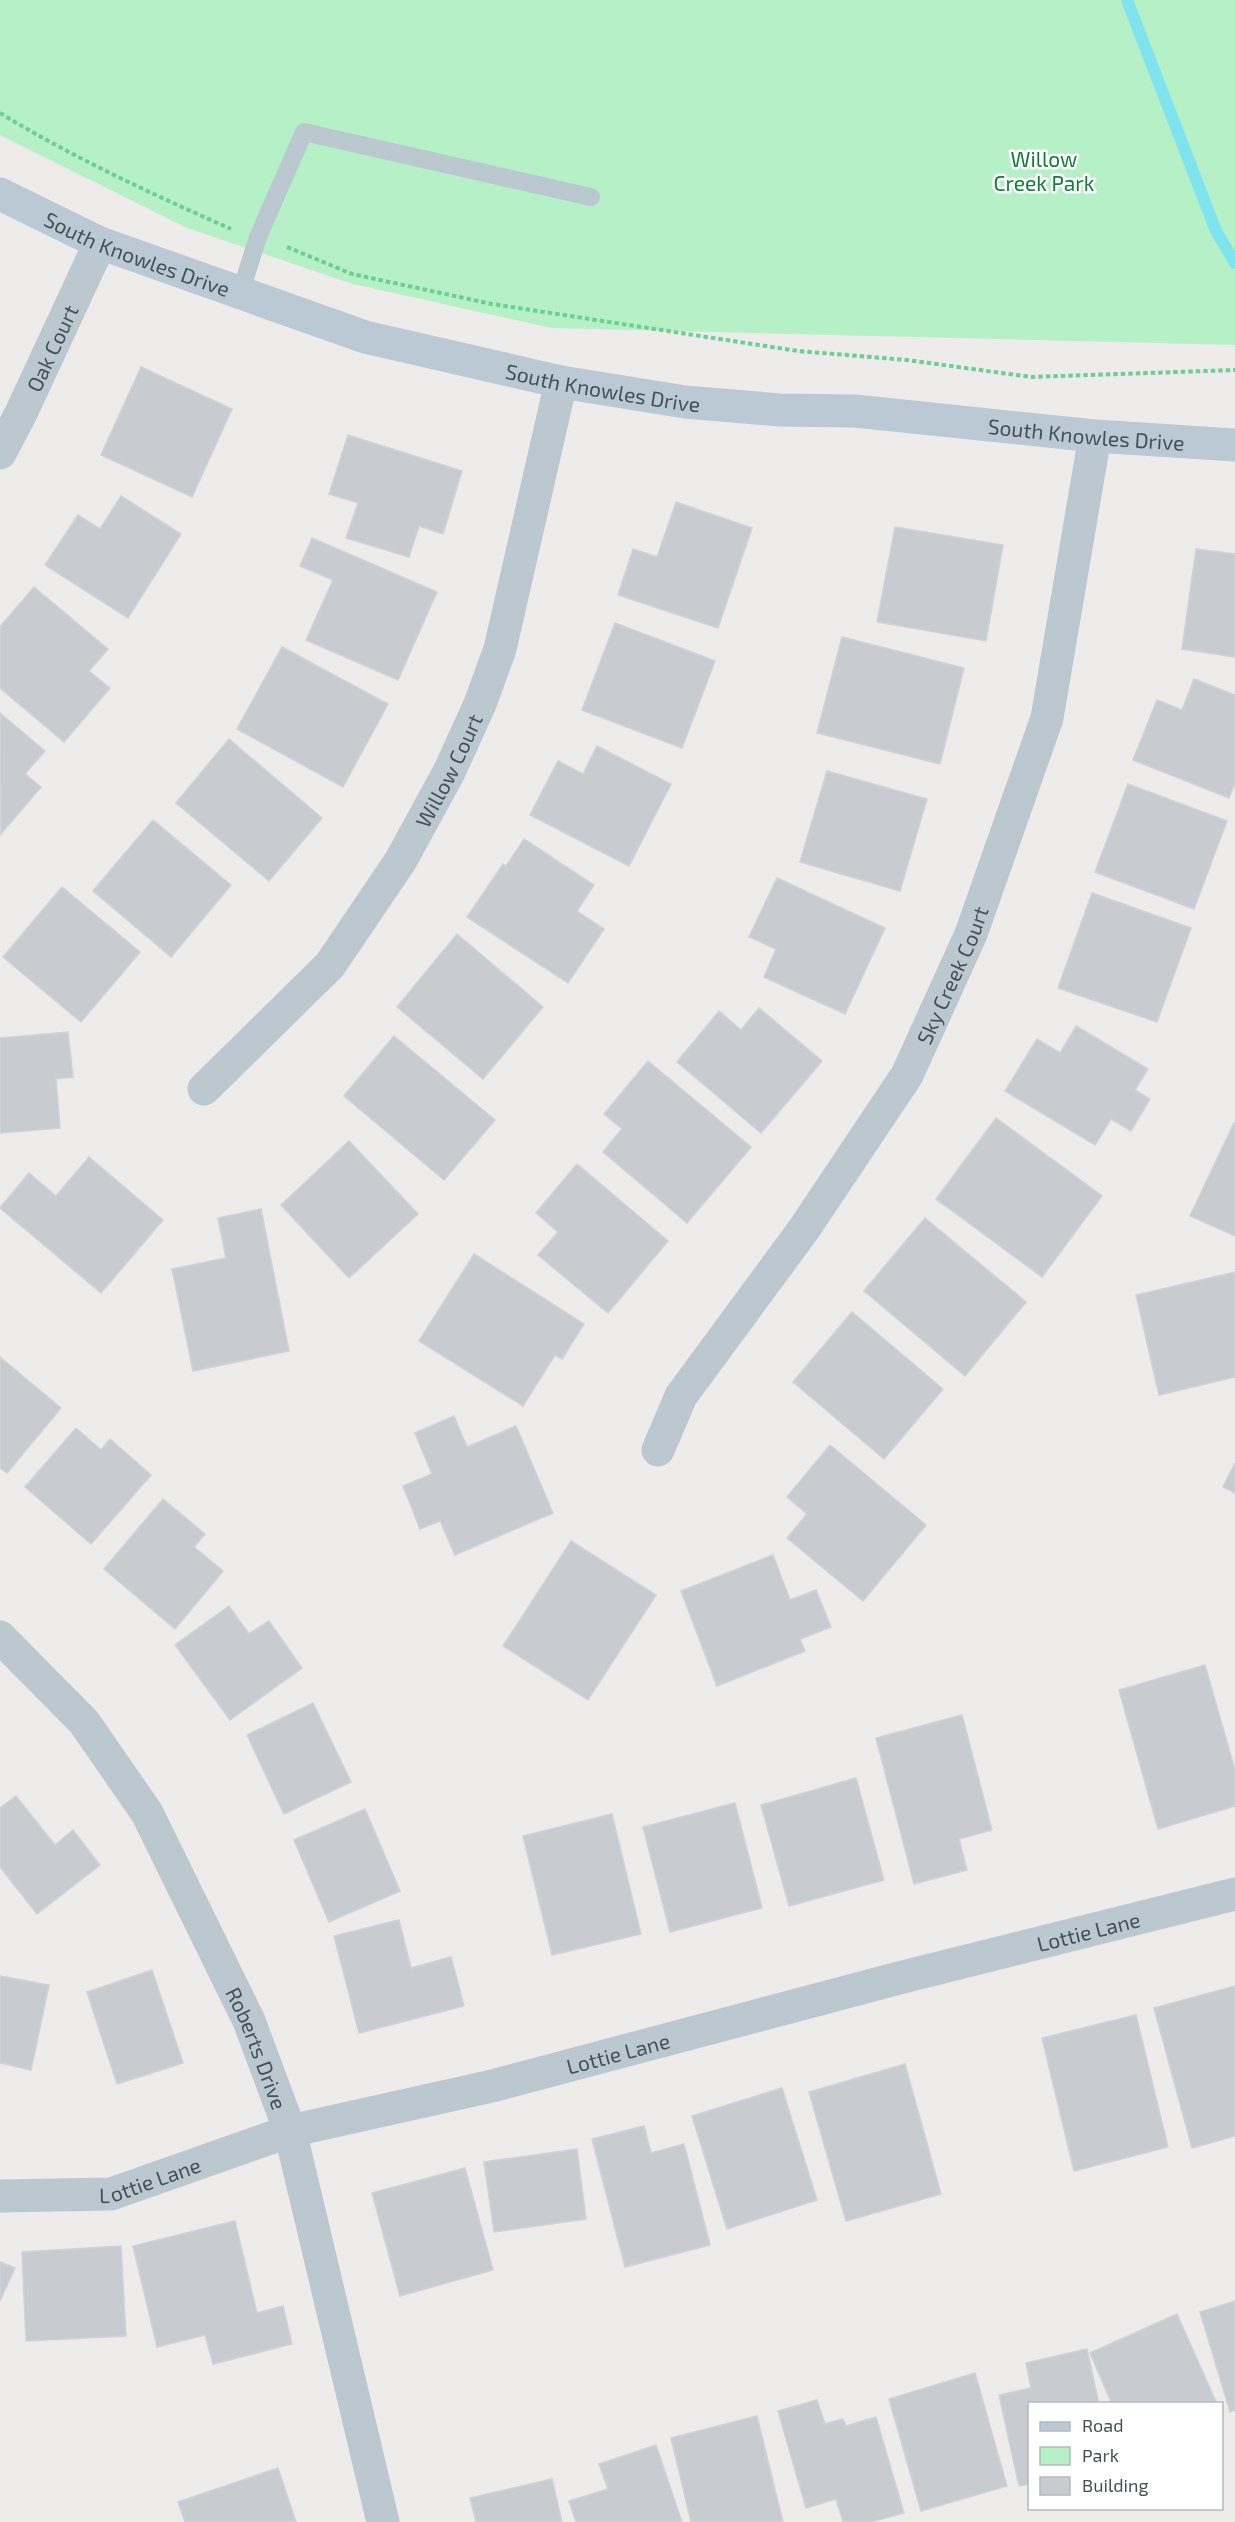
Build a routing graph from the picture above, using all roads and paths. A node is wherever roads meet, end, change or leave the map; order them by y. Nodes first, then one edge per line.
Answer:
1 (0, 113) edge
2 (0, 194) edge
3 (591, 197) dead end
4 (258, 237) junction
5 (100, 243) junction
6 (240, 294) junction
7 (1235, 370) edge
8 (561, 382) junction
9 (1095, 435) junction
10 (1235, 445) edge
11 (0, 453) edge
12 (204, 1089) dead end
13 (658, 1450) dead end
14 (0, 1637) edge
15 (1235, 1894) edge
16 (290, 2131) junction
17 (0, 2196) edge
18 (383, 2522) edge

1 - 4 path
2 - 5 street, South Knowles Drive
3 - 4 lane
4 - 6 lane
4 - 7 path
5 - 6 street, South Knowles Drive
5 - 11 street, Oak Court
6 - 8 street, South Knowles Drive
8 - 9 street, South Knowles Drive
8 - 12 street, Willow Court
9 - 10 street, South Knowles Drive
9 - 13 street, Sky Creek Court
14 - 16 street, Roberts Drive
15 - 16 street, Lottie Lane
16 - 17 street, Lottie Lane
16 - 18 street, Roberts Drive

